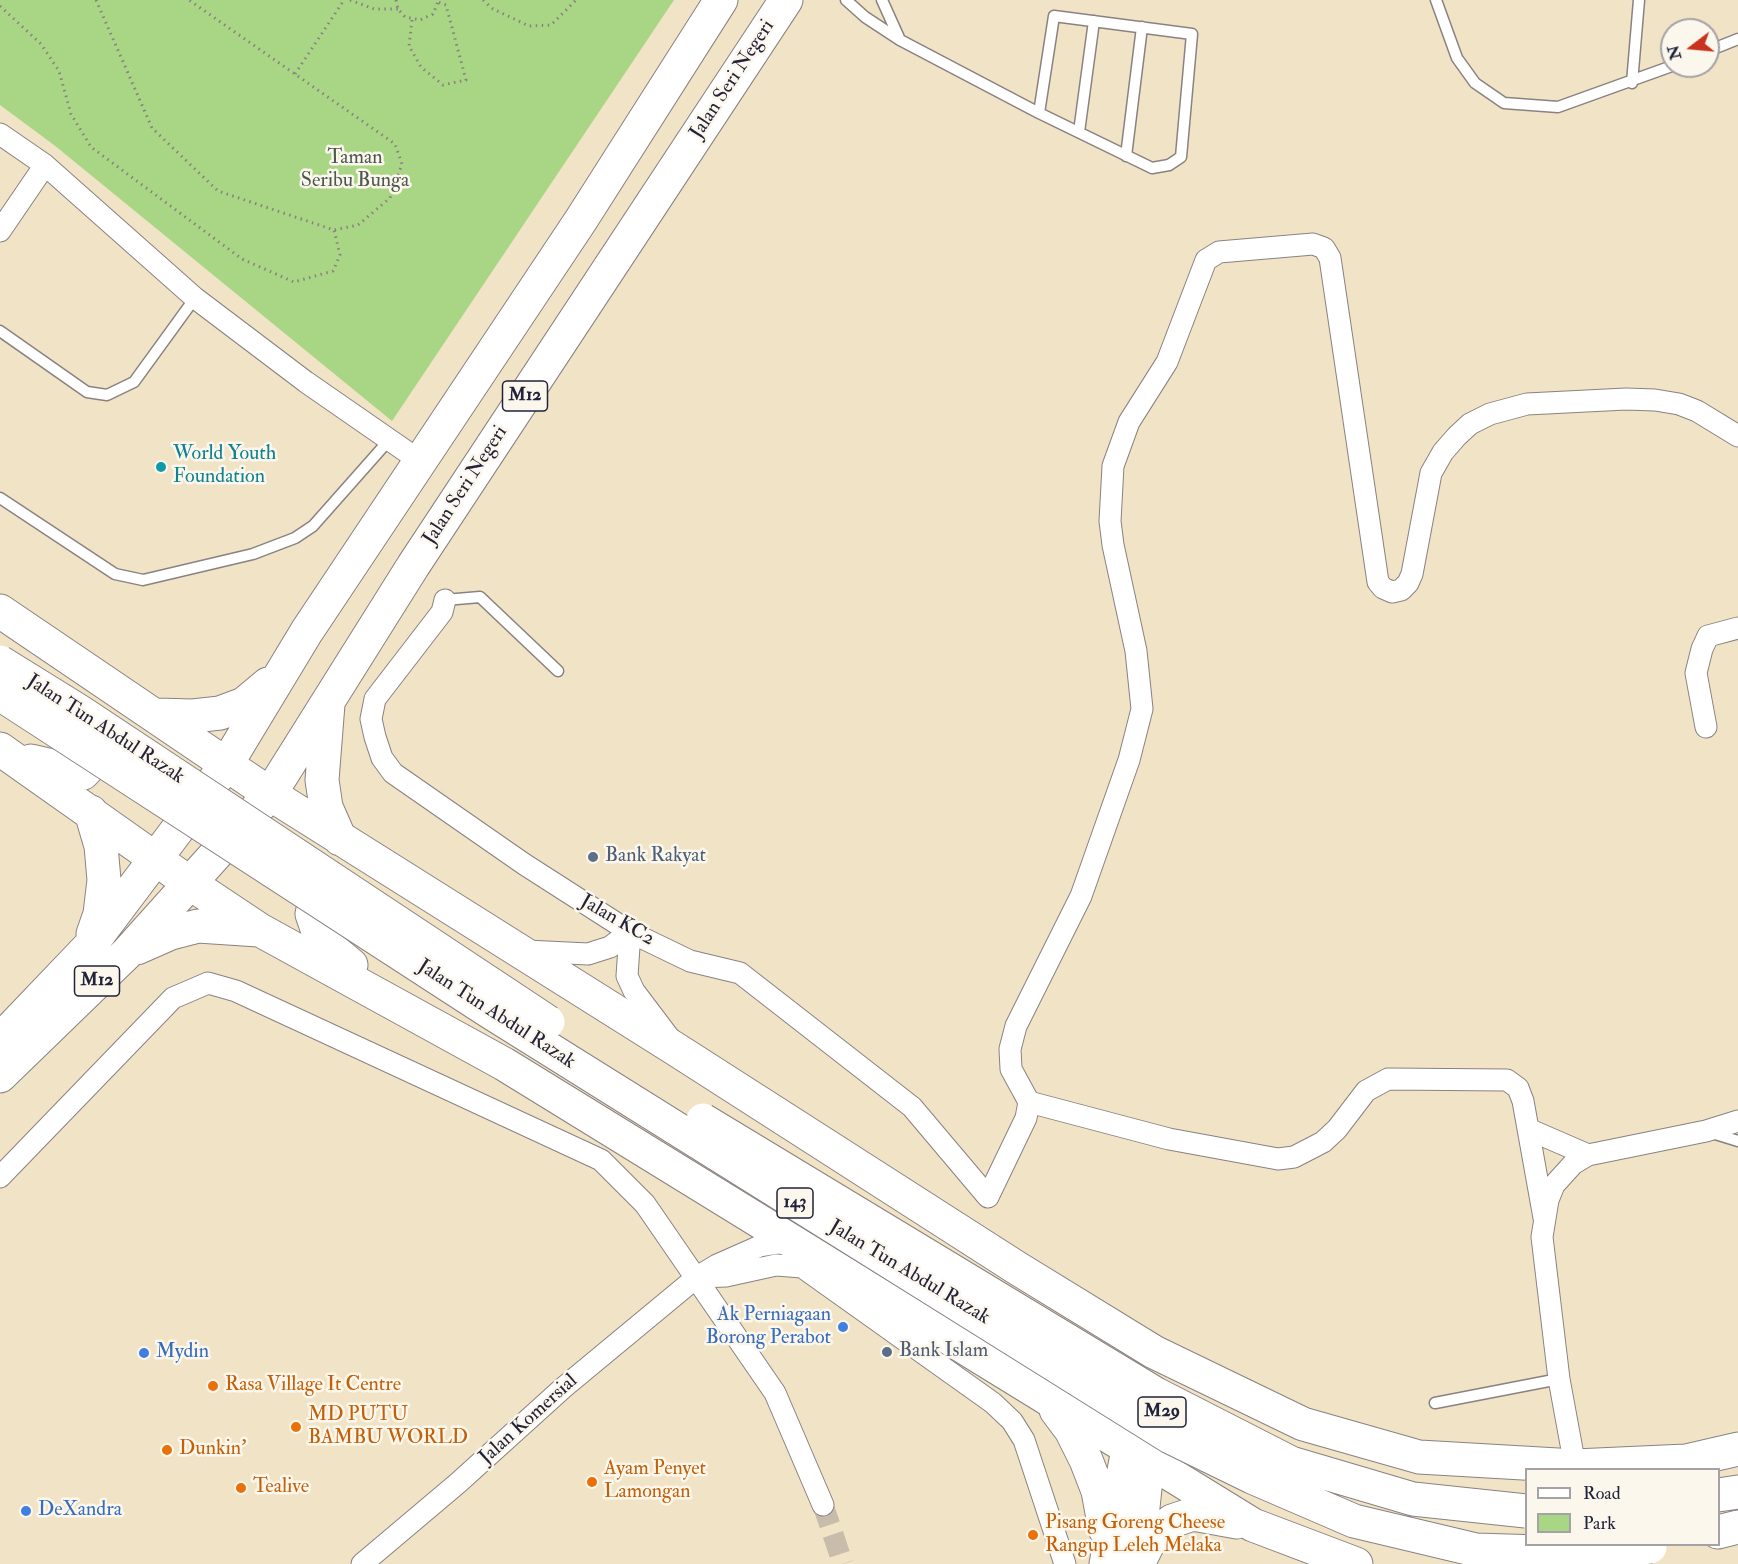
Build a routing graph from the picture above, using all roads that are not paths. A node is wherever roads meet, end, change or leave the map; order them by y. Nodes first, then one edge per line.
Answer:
1 (721, 0) edge
2 (786, 0) edge
3 (846, 0) edge
4 (882, 0) edge
5 (1436, 0) edge
6 (1639, 0) edge
7 (1094, 21) junction
8 (1142, 27) junction
9 (1738, 39) edge
10 (900, 40) junction
11 (1720, 46) edge
12 (1660, 71) edge
13 (1632, 83) junction
14 (1039, 113) junction
15 (1079, 132) junction
16 (0, 134) edge
17 (1126, 156) junction
18 (45, 165) junction
19 (0, 231) edge
20 (195, 298) junction
21 (0, 331) edge
22 (1738, 436) edge
23 (390, 439) junction
24 (420, 461) junction
25 (0, 498) edge
26 (445, 600) joint
27 (0, 611) edge
28 (1738, 628) edge
29 (60, 650) junction
30 (0, 662) edge
31 (558, 671) dead end
32 (279, 674) junction
33 (0, 694) edge
34 (329, 700) junction
35 (156, 715) junction
36 (1706, 728) dead end
37 (4, 751) edge
38 (226, 765) junction
39 (270, 794) junction
40 (92, 812) junction
41 (340, 839) junction
42 (156, 857) junction
43 (191, 884) junction
44 (450, 908) junction
45 (260, 930) junction
46 (630, 932) junction
47 (88, 947) junction
48 (517, 950) junction
49 (128, 952) junction
50 (404, 1008) junction
51 (0, 1040) edge
52 (678, 1050) junction
53 (0, 1076) edge
54 (1029, 1102) junction
55 (1738, 1121) edge
56 (1528, 1130) junction
57 (1706, 1131) junction
58 (1738, 1141) edge
59 (1588, 1155) junction
60 (0, 1177) edge
61 (1545, 1218) junction
62 (801, 1246) junction
63 (1017, 1268) junction
64 (697, 1277) junction
65 (1165, 1357) junction
66 (987, 1362) junction
67 (1558, 1378) junction
68 (1047, 1399) junction
69 (1436, 1403) dead end
70 (1738, 1449) edge
71 (1137, 1455) junction
72 (1575, 1466) junction
73 (1738, 1492) edge
74 (1720, 1495) edge
75 (823, 1505) tunnel mouth
76 (1525, 1511) edge
77 (1253, 1525) junction
78 (1738, 1527) edge
79 (1720, 1532) edge
80 (1657, 1546) edge
81 (1122, 1562) edge
82 (362, 1564) edge
83 (1065, 1564) edge
84 (1356, 1564) edge

1 - 24 main road, M12
2 - 34 main road, Jalan Seri Negeri / M12
3 - 10 lane
4 - 10 lane
5 - 13 lane
6 - 13 lane
7 - 8 lane
7 - 14 lane
7 - 15 lane
8 - 17 lane
8 - 17 lane
9 - 11 lane
10 - 14 lane
12 - 13 lane
14 - 15 lane
15 - 17 lane
16 - 18 street
18 - 19 street
18 - 20 street
20 - 21 lane
20 - 23 street
22 - 54 street
23 - 24 street
23 - 25 lane
24 - 32 main road, M12
26 - 31 lane
26 - 46 street, Jalan KC2
27 - 29 main road
28 - 36 street
29 - 35 main road
29 - 37 main road
30 - 76 main road, Jalan Tun Abdul Razak / 143, bridge
32 - 35 main road
32 - 38 main road, M12
33 - 80 main road, Jalan Tun Abdul Razak / 143, bridge
34 - 39 main road, Jalan Seri Negeri / M12
34 - 41 main road
35 - 38 main road
37 - 40 main road
38 - 39 main road
38 - 42 main road, M12
39 - 41 main road
39 - 43 main road, M12
40 - 42 main road
40 - 47 main road
41 - 44 main road
42 - 43 main road
42 - 47 main road, M12
43 - 45 main road
43 - 49 main road, M12
44 - 48 main road
44 - 50 main road
45 - 49 main road
45 - 50 main road
46 - 48 street
46 - 52 street
46 - 54 street, Jalan KC2
47 - 51 main road, M12
48 - 52 main road
49 - 53 main road, M12
50 - 62 main road
52 - 63 main road
54 - 56 street
55 - 57 street
56 - 59 street
56 - 61 street
57 - 58 lane
57 - 59 street
59 - 61 street
60 - 64 street
61 - 67 street
62 - 64 street, Jalan Komersial
62 - 66 main road
63 - 65 main road
63 - 66 main road
64 - 75 street
64 - 82 street, Jalan Komersial
64 - 83 street
65 - 71 main road, M29
65 - 72 main road
66 - 68 main road
67 - 69 lane
67 - 72 street
68 - 71 main road
68 - 81 main road
70 - 72 main road
71 - 77 main road
71 - 81 main road, M29
73 - 74 main road
77 - 81 main road
77 - 84 main road
78 - 79 main road

